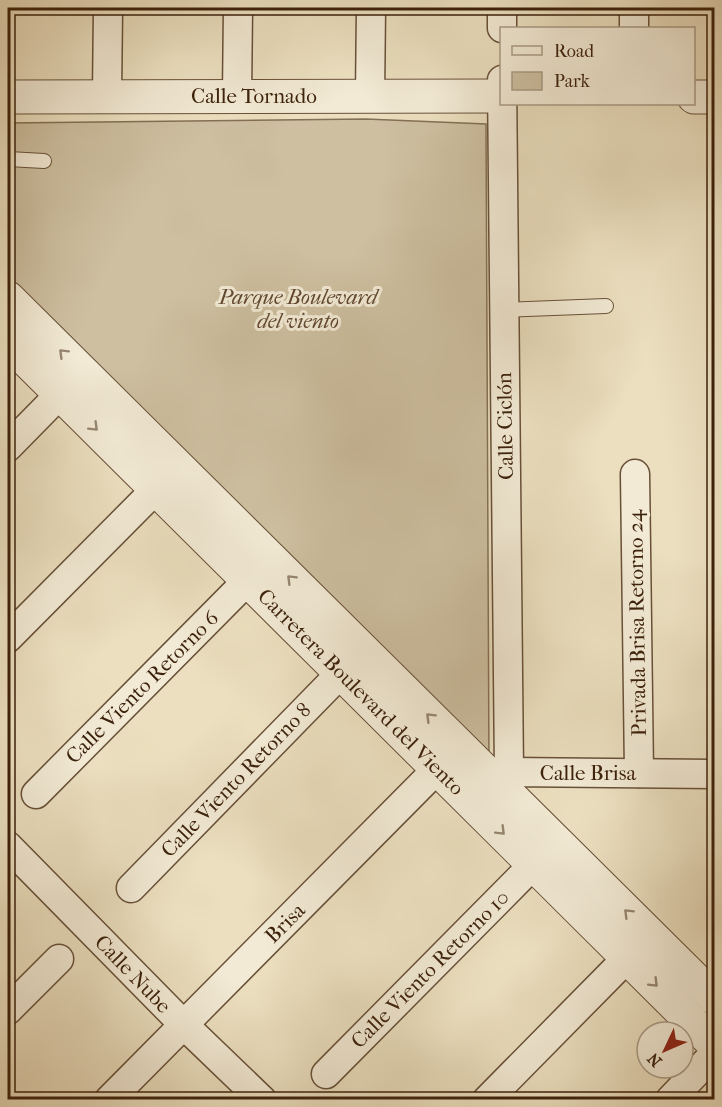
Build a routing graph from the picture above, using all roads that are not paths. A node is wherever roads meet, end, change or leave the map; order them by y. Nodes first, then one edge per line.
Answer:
1 (108, 8) edge
2 (238, 8) edge
3 (370, 8) edge
4 (502, 8) edge
5 (634, 8) edge
6 (502, 27) edge
7 (634, 27) edge
8 (107, 95) junction
9 (237, 96) junction
10 (370, 96) junction
11 (500, 96) edge
12 (8, 97) edge
13 (695, 97) edge
14 (714, 97) edge
15 (501, 105) edge
16 (8, 159) edge
17 (44, 161) dead end
18 (8, 298) edge
19 (606, 306) dead end
20 (504, 310) junction
21 (8, 342) edge
22 (60, 394) junction
23 (8, 447) edge
24 (635, 474) dead end
25 (156, 489) junction
26 (248, 580) junction
27 (8, 638) edge
28 (341, 673) junction
29 (449, 757) junction
30 (639, 773) junction
31 (714, 774) edge
32 (494, 787) junction
33 (36, 794) dead end
34 (8, 846) edge
35 (534, 864) junction
36 (131, 888) dead end
37 (628, 957) junction
38 (59, 959) dead end
39 (714, 998) edge
40 (8, 1010) edge
41 (184, 1025) junction
42 (714, 1044) edge
43 (714, 1054) edge
44 (326, 1074) dead end
45 (109, 1100) edge
46 (262, 1100) edge
47 (487, 1100) edge
48 (670, 1100) edge

1 - 8 street
2 - 9 street
3 - 10 street
4 - 6 street
5 - 7 street
8 - 9 street, Calle Tornado
8 - 12 street, Calle Tornado
9 - 10 street, Calle Tornado
10 - 11 street, Calle Tornado
13 - 14 street
15 - 20 street, Calle Ciclón
16 - 17 lane
29 -> 18 street, Carretera Boulevard del Viento
19 - 20 lane
20 - 32 street, Calle Ciclón
21 - 22 street, Carretera Boulevard del Viento
22 - 23 street
22 -> 25 street, Carretera Boulevard del Viento
24 - 30 street, Privada Brisa Retorno 24
25 - 26 street, Carretera Boulevard del Viento
25 - 27 street
26 - 28 street, Carretera Boulevard del Viento
26 - 33 street, Calle Viento Retorno 6
28 - 29 street, Carretera Boulevard del Viento
28 - 36 street, Calle Viento Retorno 8
29 - 32 street, Carretera Boulevard del Viento
29 - 41 street, Brisa
30 - 31 street, Calle Brisa
30 - 32 street, Calle Brisa
32 -> 35 street, Carretera Boulevard del Viento
39 -> 32 street, Carretera Boulevard del Viento
34 - 41 street, Calle Nube
35 - 37 street, Carretera Boulevard del Viento
35 - 44 street, Calle Viento Retorno 10
37 -> 42 street, Carretera Boulevard del Viento
37 - 47 street
38 - 40 street
41 - 45 street, Brisa
41 - 46 street, Calle Nube
43 - 48 street

